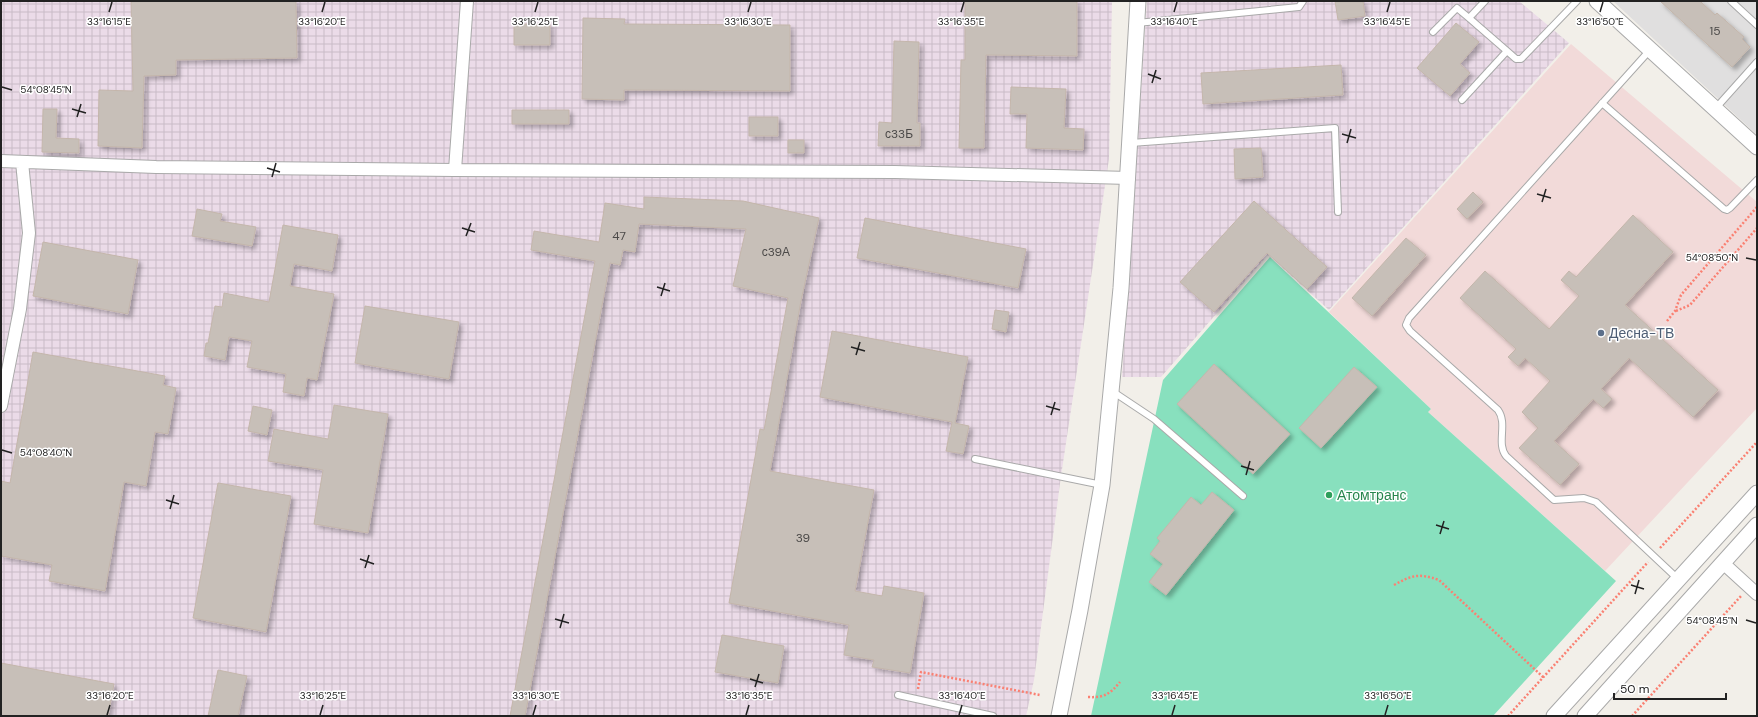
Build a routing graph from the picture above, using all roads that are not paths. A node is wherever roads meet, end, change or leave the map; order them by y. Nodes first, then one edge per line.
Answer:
1 (467, 1) edge
2 (1138, 1) edge
3 (1303, 1) edge
4 (1484, 1) edge
5 (1576, 1) edge
6 (1597, 1) edge
7 (1731, 1) edge
8 (1469, 18) junction
9 (1137, 23) junction
10 (1757, 25) edge
11 (1433, 32) dead end
12 (1650, 50) junction
13 (1507, 51) junction
14 (1757, 62) edge
15 (1462, 100) dead end
16 (1602, 103) junction
17 (1715, 109) junction
18 (1131, 143) junction
19 (1757, 147) edge
20 (1, 161) edge
21 (22, 162) junction
22 (455, 170) junction
23 (1129, 178) junction
24 (1757, 180) edge
25 (1338, 212) dead end
26 (1112, 391) junction
27 (1, 406) edge
28 (976, 460) dead end
29 (1102, 485) junction
30 (1757, 493) edge
31 (1243, 496) dead end
32 (1757, 525) edge
33 (1723, 563) junction
34 (1678, 580) junction
35 (1753, 590) edge
36 (898, 695) dead end
37 (993, 716) edge
38 (1060, 716) edge
39 (1554, 716) edge
40 (1585, 716) edge

1 - 22 street
2 - 9 street
3 - 9 lane
4 - 8 lane
5 - 13 lane
6 - 12 street
7 - 10 lane
8 - 11 lane
8 - 13 lane
9 - 18 street
12 - 16 lane
12 - 17 street
13 - 15 lane
14 - 17 lane
16 - 24 lane
16 - 34 lane
17 - 19 street
18 - 23 street
18 - 25 lane
20 - 21 street
21 - 22 street
21 - 27 street
22 - 23 street
23 - 26 street
26 - 29 street
26 - 31 lane
28 - 29 lane
29 - 38 street
30 - 34 street
32 - 33 street
33 - 35 street
33 - 40 street
34 - 39 street
36 - 37 lane

